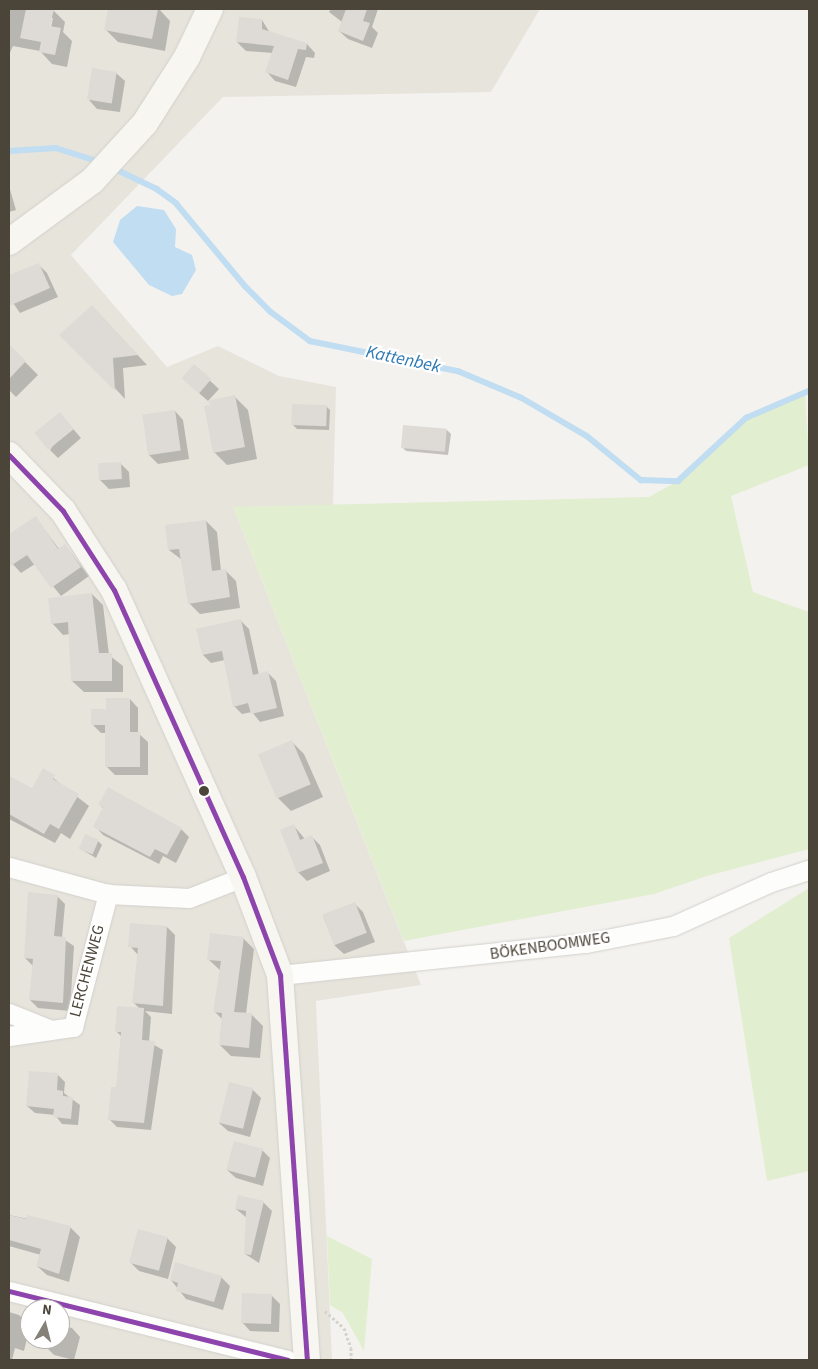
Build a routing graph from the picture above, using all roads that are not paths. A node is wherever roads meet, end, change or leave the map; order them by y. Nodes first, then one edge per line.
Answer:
1 (210, 9) edge
2 (9, 242) edge
3 (9, 455) edge
4 (9, 867) edge
5 (809, 870) edge
6 (243, 877) junction
7 (108, 894) junction
8 (280, 975) junction
9 (9, 1013) edge
10 (52, 1030) junction
11 (9, 1036) edge
12 (9, 1291) edge
13 (288, 1360) edge
14 (308, 1360) edge

1 - 2 street
3 - 6 street
4 - 7 street
5 - 8 street, BÖKENBOOMWEG
6 - 7 street
6 - 8 street
7 - 10 street, LERCHENWEG
8 - 14 street
9 - 10 street, LERCHENWEG
10 - 11 street, LERCHENWEG
12 - 13 street

